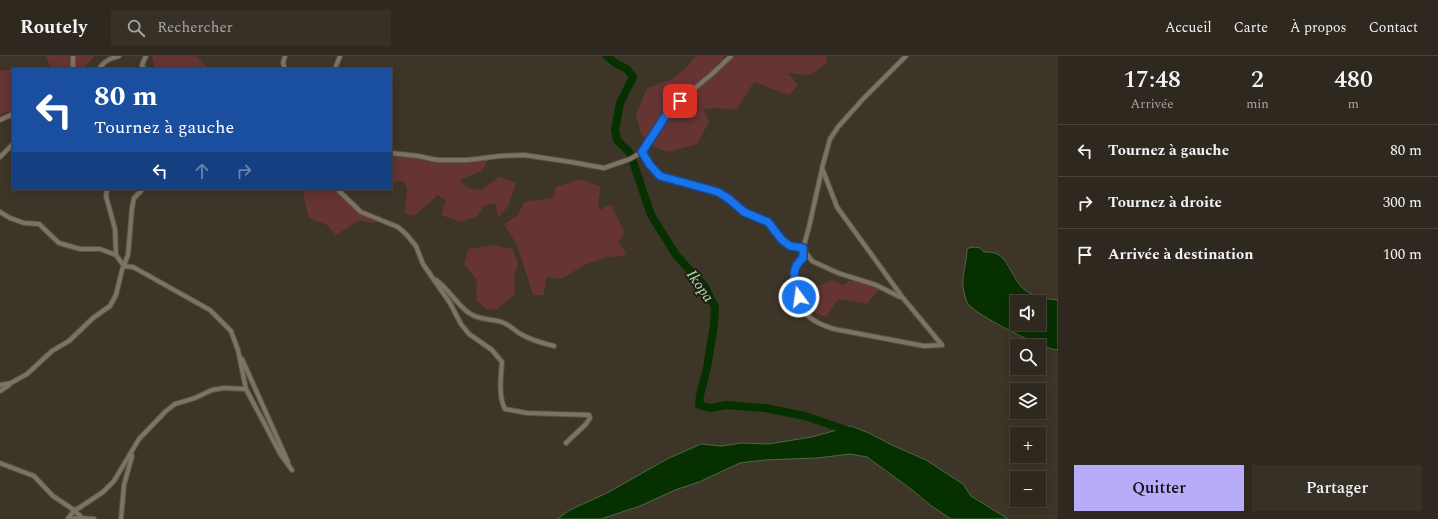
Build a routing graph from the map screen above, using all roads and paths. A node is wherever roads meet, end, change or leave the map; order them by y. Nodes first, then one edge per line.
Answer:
1 (73, 56) edge
2 (119, 56) edge
3 (146, 56) edge
4 (285, 56) edge
5 (340, 56) edge
6 (731, 56) edge
7 (906, 56) edge
8 (143, 67) edge
9 (73, 68) edge
10 (100, 68) edge
11 (285, 68) edge
12 (335, 68) edge
13 (12, 114) edge
14 (0, 120) edge
15 (12, 145) edge
16 (642, 152) junction
17 (392, 153) edge
18 (0, 157) edge
19 (822, 168) junction
20 (107, 190) edge
21 (142, 190) edge
22 (337, 190) edge
23 (0, 212) edge
24 (803, 248) junction
25 (116, 255) junction
26 (124, 266) junction
27 (433, 278) junction
28 (902, 298) junction
29 (554, 346) dead end
30 (238, 350) junction
31 (11, 383) junction
32 (0, 385) edge
33 (246, 389) junction
34 (0, 391) edge
35 (566, 443) dead end
36 (134, 448) junction
37 (0, 463) edge
38 (74, 510) junction
39 (83, 518) edge
40 (68, 519) edge
41 (94, 519) edge
42 (121, 519) edge

1 - 9 street
2 - 10 street
3 - 8 street
4 - 11 street
5 - 12 street
6 - 16 street
7 - 19 street
13 - 14 street
15 - 18 street
16 - 17 street
16 - 24 street
19 - 24 street
19 - 28 street
20 - 25 street
21 - 26 street
22 - 27 street
23 - 25 street
24 - 28 street
24 - 28 street
25 - 26 street
26 - 30 street
26 - 31 street
27 - 29 street
27 - 35 street
30 - 33 street
30 - 33 street
31 - 32 street
31 - 34 street
33 - 36 street
36 - 38 street
36 - 42 street
37 - 38 street
38 - 39 street
38 - 40 street
39 - 40 street
39 - 41 street

